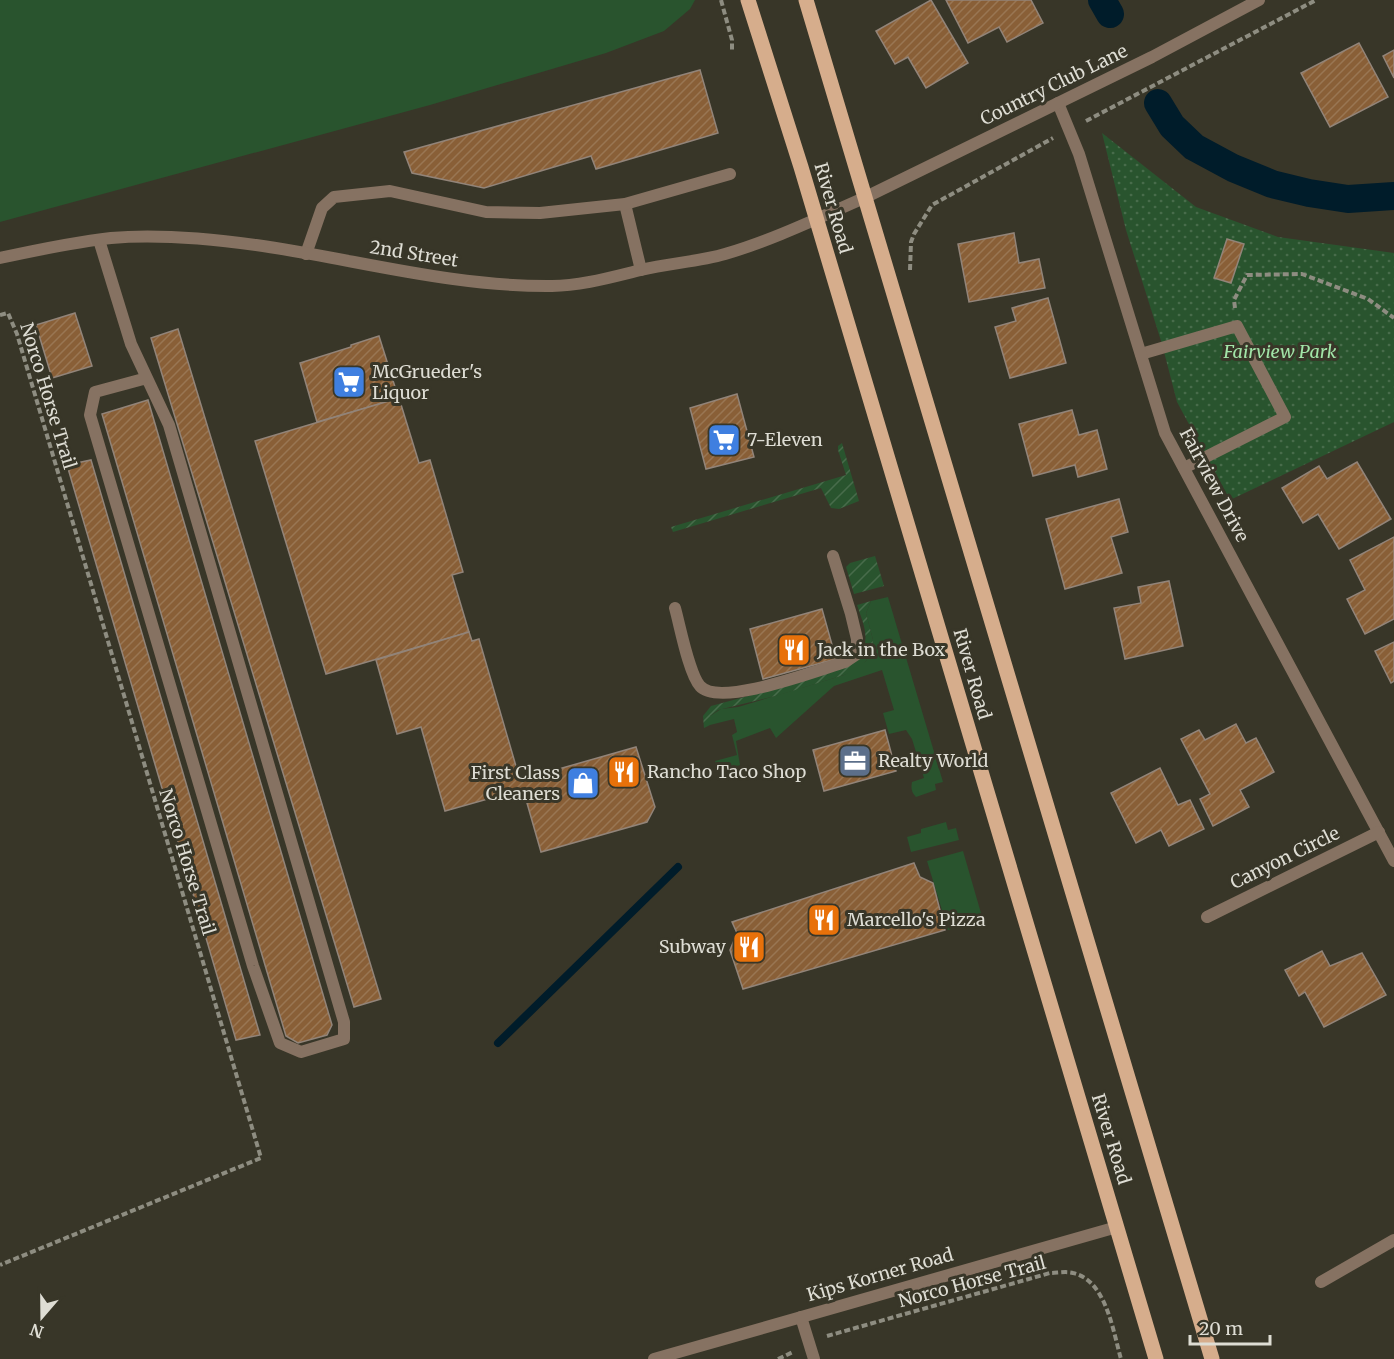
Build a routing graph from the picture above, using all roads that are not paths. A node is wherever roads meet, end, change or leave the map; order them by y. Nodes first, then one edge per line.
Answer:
1 (748, 0) edge
2 (806, 0) edge
3 (1259, 0) edge
4 (1058, 103) junction
5 (730, 174) dead end
6 (864, 198) junction
7 (625, 204) junction
8 (816, 218) junction
9 (99, 240) junction
10 (306, 254) junction
11 (0, 258) edge
12 (641, 270) junction
13 (1141, 354) junction
14 (147, 378) junction
15 (1184, 468) junction
16 (833, 556) dead end
17 (675, 608) dead end
18 (1379, 832) junction
19 (1394, 861) edge
20 (1207, 917) dead end
21 (1117, 1227) junction
22 (1394, 1240) edge
23 (1321, 1282) dead end
24 (801, 1317) junction
25 (654, 1359) edge
26 (814, 1359) edge
27 (1156, 1359) edge
28 (1212, 1359) edge

1 - 8 main road, River Road
2 - 6 main road, River Road
3 - 4 street, Country Club Lane
4 - 6 street, Country Club Lane
4 - 13 street, Fairview Drive
5 - 7 street
6 - 8 street, Country Club Lane
6 - 28 main road, River Road
7 - 10 street
7 - 12 street
8 - 12 street, 2nd Street
8 - 21 main road, River Road
9 - 10 street, 2nd Street
9 - 11 street, 2nd Street
9 - 14 street
10 - 12 street, 2nd Street
13 - 15 street, Fairview Drive
13 - 15 street
14 - 14 street
15 - 18 street, Fairview Drive
16 - 17 street
18 - 19 street, Fairview Drive
18 - 20 street, Canyon Circle
21 - 24 street, Kips Korner Road
21 - 27 main road, River Road
22 - 23 street
24 - 25 street, Kips Korner Road
24 - 26 street

